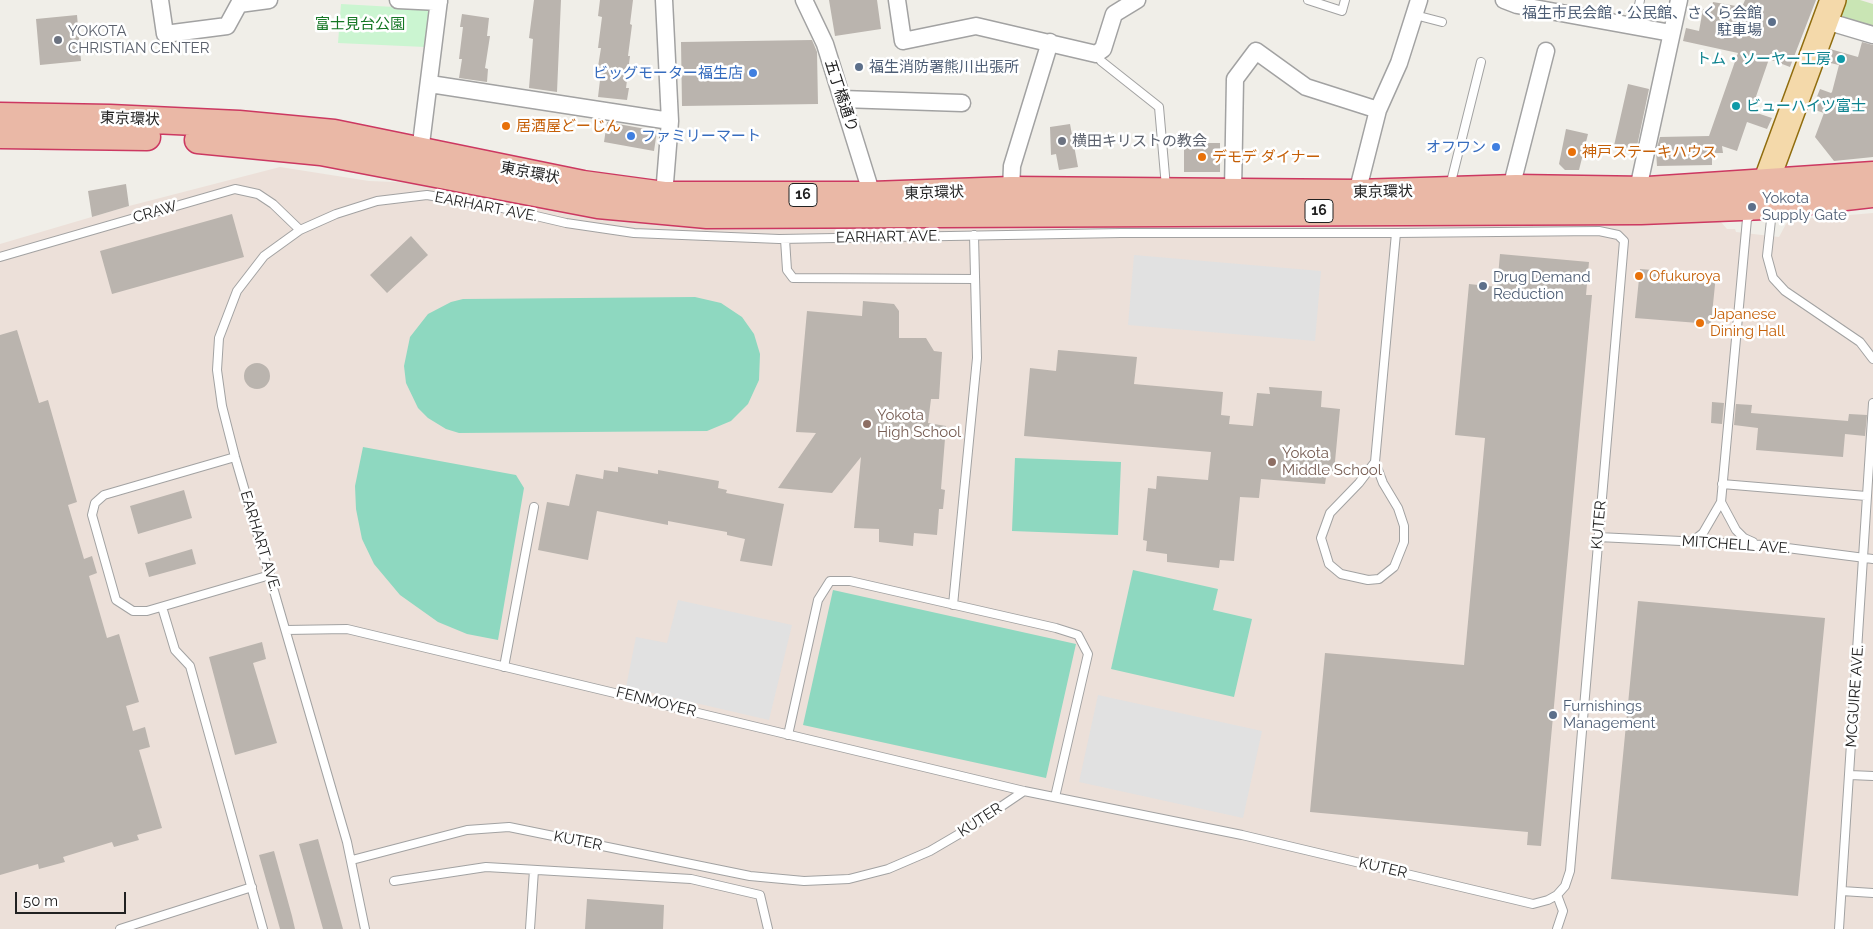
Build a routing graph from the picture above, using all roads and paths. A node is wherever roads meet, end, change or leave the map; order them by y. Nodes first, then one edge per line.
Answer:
1 (160, 0) edge
2 (269, 0) edge
3 (398, 0) edge
4 (664, 0) edge
5 (804, 0) edge
6 (897, 0) edge
7 (1137, 0) edge
8 (1308, 0) edge
9 (1345, 0) edge
10 (1640, 0) edge
11 (1679, 0) edge
12 (439, 1) edge
13 (237, 2) edge
14 (1513, 2) edge
15 (1417, 7) edge
16 (1830, 10) edge
17 (1442, 22) dead end
18 (1635, 26) junction
19 (1671, 33) junction
20 (1873, 35) edge
21 (1050, 42) junction
22 (1546, 51) dead end
23 (1096, 54) junction
24 (1481, 62) dead end
25 (430, 84) junction
26 (842, 99) junction
27 (962, 103) dead end
28 (1378, 110) junction
29 (0, 116) edge
30 (670, 122) junction
31 (0, 135) edge
32 (420, 152) junction
33 (1873, 175) edge
34 (1511, 188) junction
35 (1638, 189) junction
36 (1012, 190) junction
37 (1450, 190) junction
38 (1233, 191) junction
39 (1166, 192) junction
40 (1356, 193) junction
41 (1766, 194) junction
42 (1873, 194) edge
43 (664, 195) junction
44 (872, 205) junction
45 (300, 230) junction
46 (1396, 234) junction
47 (974, 235) junction
48 (785, 239) junction
49 (0, 257) edge
50 (975, 279) junction
51 (1873, 359) edge
52 (1873, 403) edge
53 (235, 457) junction
54 (1375, 462) junction
55 (1722, 484) junction
56 (1866, 496) junction
57 (1721, 502) junction
58 (534, 507) dead end
59 (1598, 536) junction
60 (1693, 541) junction
61 (1757, 544) junction
62 (1869, 559) edge
63 (270, 575) junction
64 (953, 605) junction
65 (162, 607) junction
66 (286, 630) junction
67 (504, 667) junction
68 (788, 735) junction
69 (1850, 775) junction
70 (1873, 776) edge
71 (1024, 791) junction
72 (1055, 797) junction
73 (352, 860) junction
74 (534, 870) junction
75 (394, 881) dead end
76 (252, 887) junction
77 (1842, 891) junction
78 (1873, 894) edge
79 (1557, 895) junction
80 (120, 929) edge
81 (264, 929) edge
82 (365, 929) edge
83 (530, 929) edge
84 (768, 929) edge
85 (1557, 929) edge
86 (1839, 929) edge

1 - 13 street
2 - 13 street
3 - 12 street
4 - 30 street
5 - 26 street, 五丁橋通り
6 - 21 street
7 - 23 street
8 - 9 lane
10 - 18 lane
11 - 19 street
12 - 25 street
14 - 18 street
15 - 17 lane
15 - 28 street
16 - 20 street
16 - 41 main road
18 - 19 street
19 - 35 street
21 - 23 street
21 - 36 street
22 - 34 street
23 - 39 lane
24 - 37 lane
25 - 30 street
25 - 32 street
26 - 27 street
26 - 44 street, 五丁橋通り
28 - 38 street
28 - 40 street
29 - 32 highway, 東京環状 / 16
30 - 43 street
31 - 44 highway, 東京環状 / 16
32 - 43 highway, 東京環状 / 16
33 - 41 highway, 東京環状 / 16
34 - 35 highway, 東京環状 / 16
34 - 37 highway, 東京環状 / 16
35 - 41 highway, 東京環状 / 16
36 - 39 highway, 東京環状 / 16
36 - 44 highway, 東京環状 / 16
37 - 40 highway, 東京環状 / 16
38 - 39 highway, 東京環状 / 16
38 - 40 highway, 東京環状 / 16
41 - 42 highway, 東京環状 / 16
41 - 44 highway, 東京環状 / 16
41 - 51 lane
41 - 55 lane
43 - 44 highway, 東京環状 / 16
45 - 48 lane, EARHART AVE.
45 - 49 lane, CRAW
45 - 53 lane, EARHART AVE.
46 - 47 lane, EARHART AVE.
46 - 54 lane
46 - 59 lane, KUTER
47 - 48 lane, EARHART AVE.
47 - 50 lane
48 - 50 lane
50 - 64 lane
52 - 56 lane, MCGUIRE AVE.
53 - 63 lane, EARHART AVE.
53 - 65 lane
54 - 54 lane
55 - 56 lane
55 - 57 lane
56 - 62 lane, MCGUIRE AVE.
57 - 60 lane
57 - 61 lane
58 - 67 lane
59 - 60 lane, MITCHELL AVE.
59 - 79 lane, KUTER
60 - 61 lane, MITCHELL AVE.
61 - 62 lane, MITCHELL AVE.
62 - 69 lane, MCGUIRE AVE.
63 - 65 lane
63 - 66 lane, EARHART AVE.
64 - 68 lane
64 - 72 lane
65 - 76 lane
66 - 67 lane, FENMOYER
66 - 73 lane, EARHART AVE.
67 - 68 lane, FENMOYER
68 - 71 lane, FENMOYER
69 - 70 lane
69 - 77 lane, MCGUIRE AVE.
71 - 72 lane, KUTER
71 - 73 lane, KUTER
72 - 79 lane, KUTER
73 - 82 lane, EARHART AVE.
74 - 75 lane
74 - 83 lane
74 - 84 lane
76 - 80 lane
76 - 81 lane
77 - 78 lane
77 - 86 lane, MCGUIRE AVE.
79 - 85 lane

